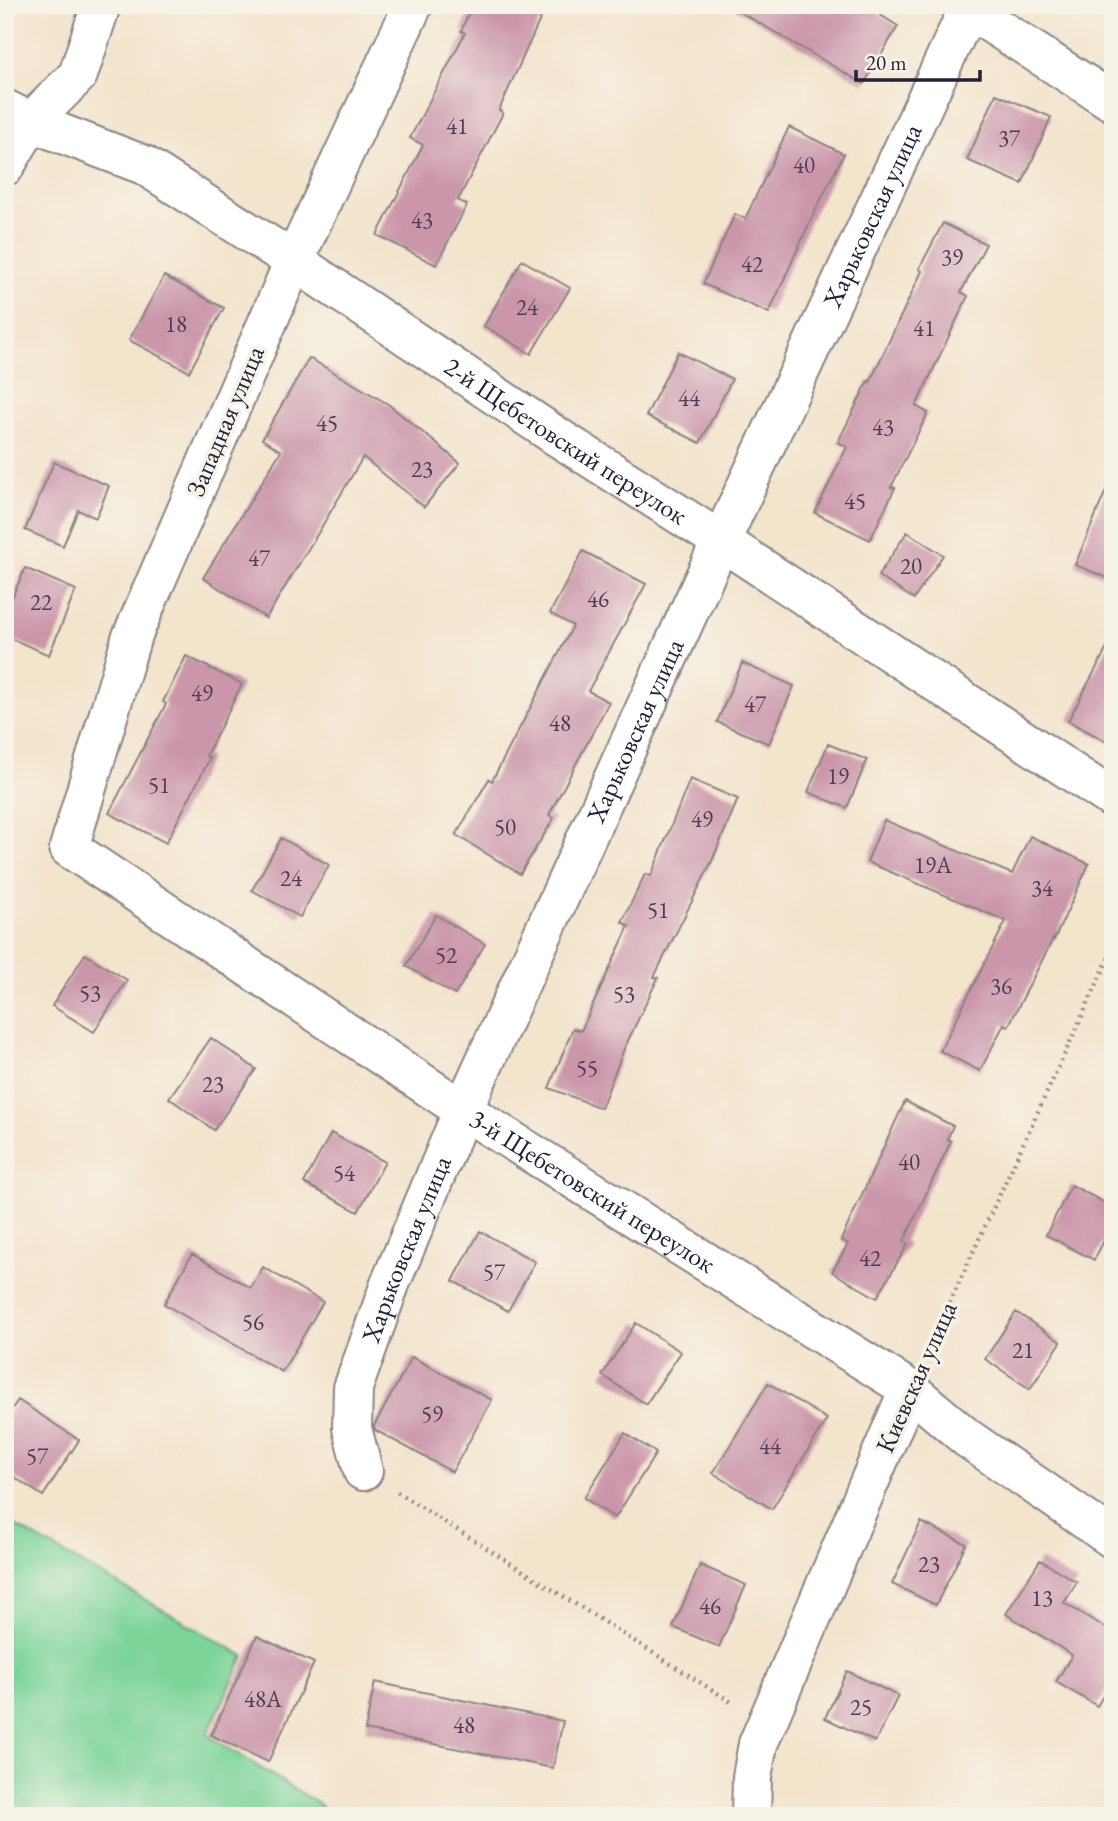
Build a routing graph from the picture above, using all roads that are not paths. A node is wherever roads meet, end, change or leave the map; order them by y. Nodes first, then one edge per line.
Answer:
1 (101, 5) edge
2 (413, 5) edge
3 (967, 7) edge
4 (1113, 102) edge
5 (18, 115) edge
6 (5, 166) edge
7 (294, 261) junction
8 (721, 541) junction
9 (1113, 799) edge
10 (69, 848) joint
11 (463, 1110) junction
12 (909, 1389) junction
13 (363, 1471) road end
14 (1113, 1539) edge
15 (751, 1816) edge

1 - 5 street
2 - 7 street, Западная улица
3 - 4 street
3 - 8 street, Харьковская улица
5 - 6 street
5 - 7 street, 2-й Щебетовский переулок
7 - 8 street, 2-й Щебетовский переулок
7 - 10 street, Западная улица
8 - 9 street, 2-й Щебетовский переулок
8 - 11 street, Харьковская улица
10 - 11 street, 3-й Щебетовский переулок
11 - 12 street, 3-й Щебетовский переулок
11 - 13 street, Харьковская улица
12 - 14 street, 3-й Щебетовский переулок
12 - 15 street, Киевская улица

